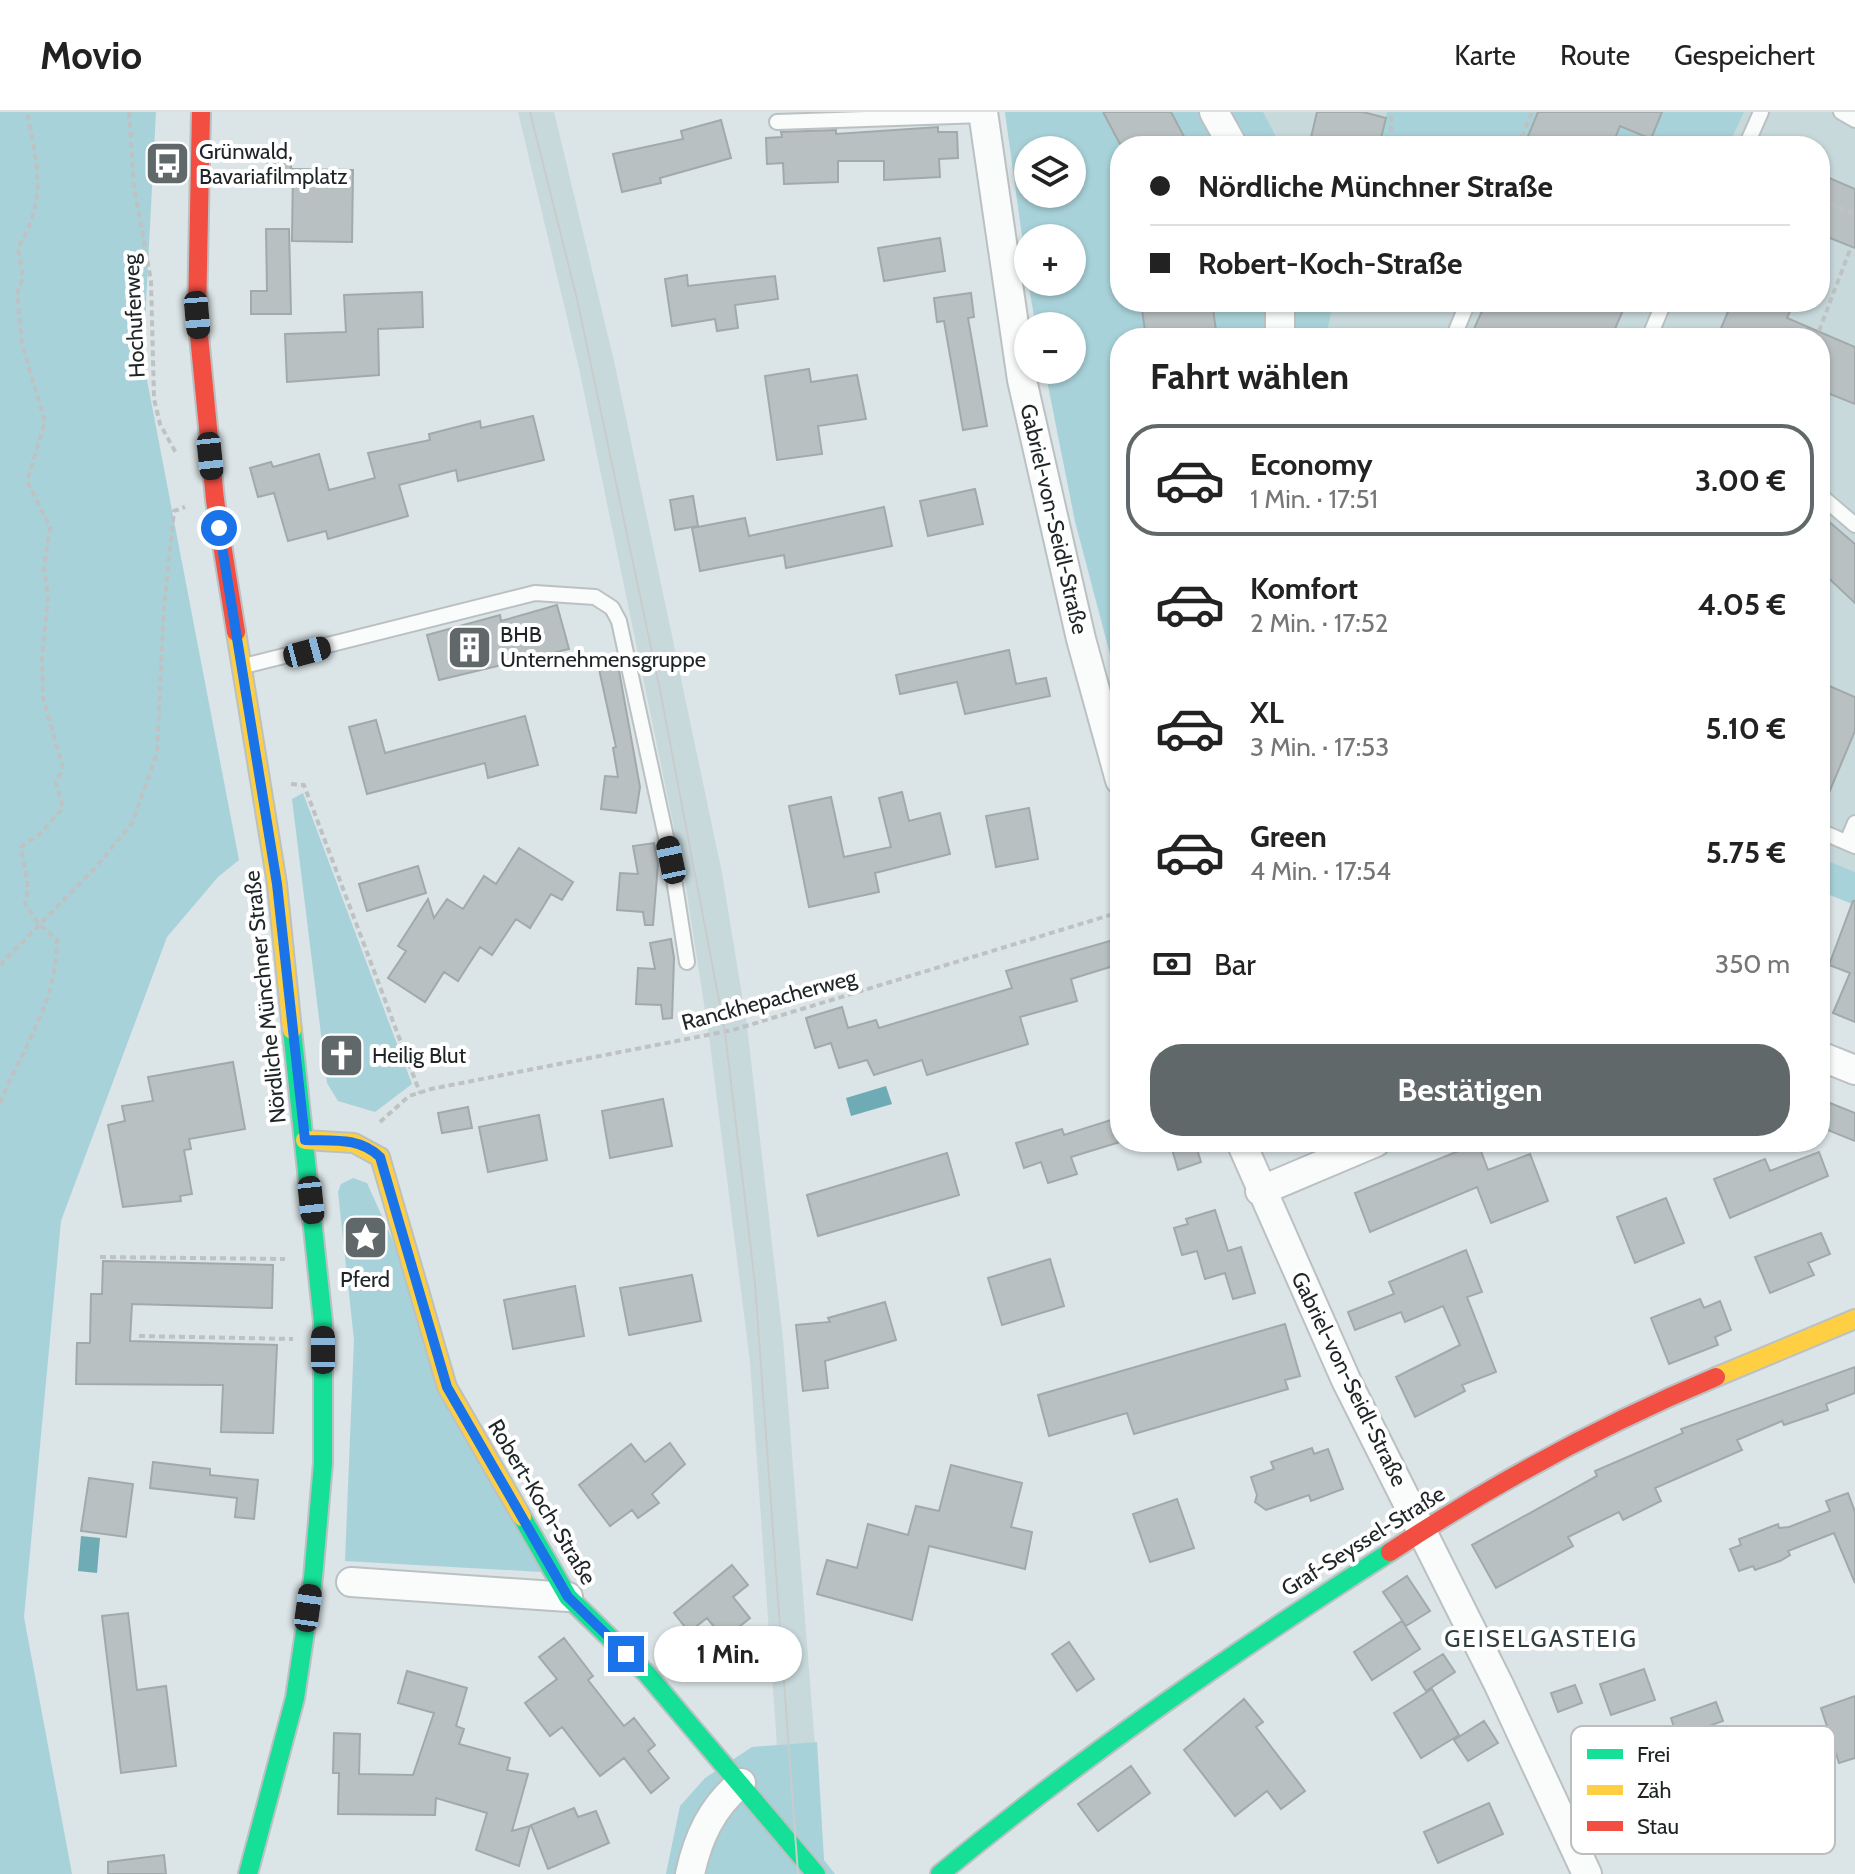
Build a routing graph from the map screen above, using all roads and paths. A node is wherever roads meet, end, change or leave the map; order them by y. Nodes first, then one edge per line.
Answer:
1 (27, 112) edge
2 (129, 112) edge
3 (201, 112) edge
4 (1214, 112) edge
5 (1391, 112) edge
6 (1532, 112) edge
7 (1761, 112) edge
8 (1841, 112) edge
9 (984, 114) edge
10 (1855, 120) edge
11 (777, 122) dead end
12 (1391, 132) dead end
13 (1227, 136) edge
14 (1522, 136) edge
15 (1750, 136) edge
16 (1830, 204) edge
17 (1855, 214) edge
18 (1851, 247) dead end
19 (1830, 302) edge
20 (182, 451) dead end
21 (1830, 502) edge
22 (174, 511) dead end
23 (1854, 519) edge
24 (243, 666) junction
25 (1110, 744) edge
26 (287, 784) dead end
27 (1855, 823) edge
28 (1830, 835) edge
29 (1851, 844) edge
30 (1110, 915) edge
31 (39, 924) junction
32 (687, 962) dead end
33 (0, 965) edge
34 (1830, 1060) edge
35 (1855, 1070) edge
36 (420, 1093) junction
37 (0, 1103) edge
38 (305, 1140) junction
39 (367, 1145) junction
40 (1245, 1152) edge
41 (1352, 1152) edge
42 (1260, 1191) junction
43 (100, 1257) dead end
44 (317, 1260) junction
45 (1855, 1319) edge
46 (296, 1326) dead end
47 (139, 1336) dead end
48 (297, 1339) junction
49 (297, 1352) dead end
50 (1423, 1530) junction
51 (351, 1582) dead end
52 (568, 1597) junction
53 (741, 1783) junction
54 (1571, 1840) edge
55 (1577, 1854) edge
56 (248, 1874) edge
57 (690, 1874) edge
58 (816, 1874) edge
59 (940, 1874) edge
60 (1587, 1874) edge

1 - 31 path
2 - 20 path, Hochuferweg
3 - 24 street, Nördliche Münchner Straße
4 - 13 street
5 - 12 path
6 - 14 path
7 - 15 lane
8 - 10 lane
9 - 11 lane
9 - 25 street, Gabriel-von-Seidl-Straße
16 - 17 path
18 - 19 path
21 - 23 lane
22 - 31 path
24 - 32 lane
24 - 38 street, Nördliche Münchner Straße
26 - 36 path
27 - 29 lane
28 - 29 lane
30 - 36 path, Ranckhepacherweg
31 - 33 path
31 - 37 path
34 - 35 street
36 - 39 path
38 - 39 street
38 - 44 street, Nördliche Münchner Straße
39 - 52 street, Robert-Koch-Straße
40 - 42 street, Gabriel-von-Seidl-Straße
41 - 42 street
42 - 50 street, Gabriel-von-Seidl-Straße
43 - 44 path
44 - 56 street, Nördliche Münchner Straße
45 - 50 street, Graf-Seyssel-Straße
46 - 48 path
47 - 48 path
48 - 49 path
50 - 54 street, Gabriel-von-Seidl-Straße
50 - 59 street, Graf-Seyssel-Straße
51 - 52 street
52 - 53 street, Robert-Koch-Straße
53 - 57 street
53 - 58 street, Robert-Koch-Straße
55 - 60 street, Gabriel-von-Seidl-Straße

